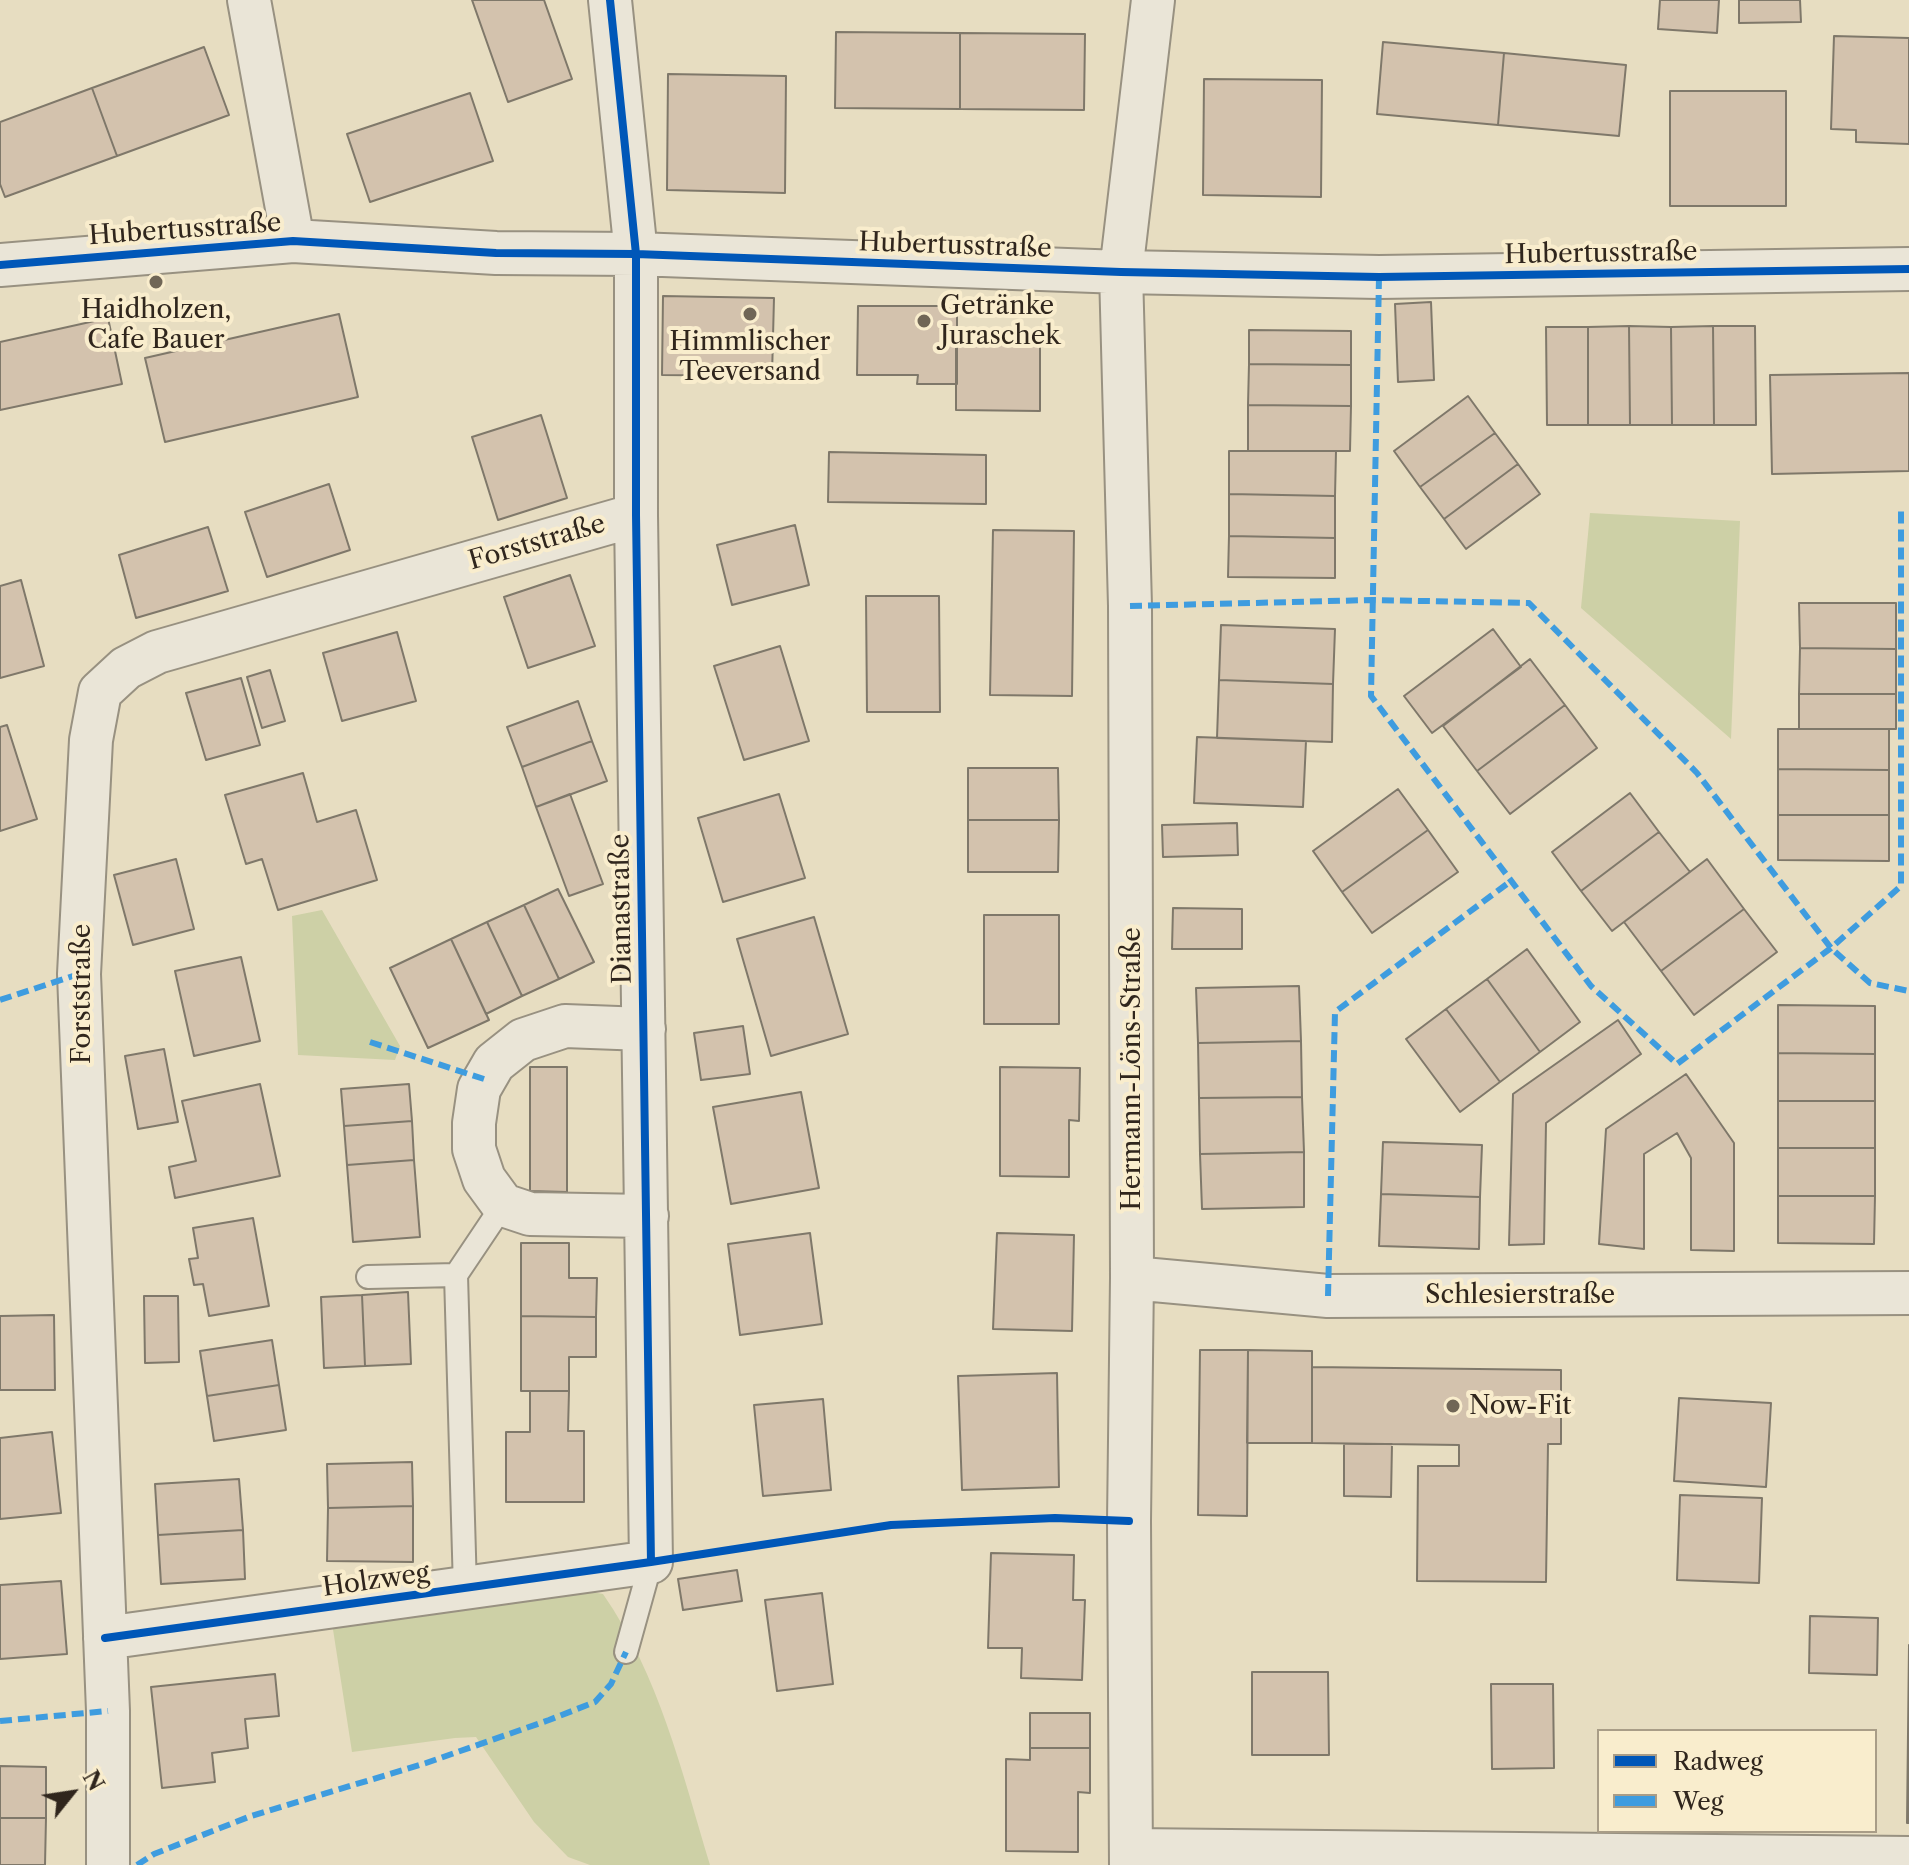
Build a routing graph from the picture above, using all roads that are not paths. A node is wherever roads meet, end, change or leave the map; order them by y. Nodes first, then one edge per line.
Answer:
1 (249, 0) edge
2 (610, 0) edge
3 (1153, 0) edge
4 (293, 241) junction
5 (636, 254) junction
6 (0, 265) edge
7 (1909, 269) edge
8 (1121, 272) junction
9 (636, 515) junction
10 (644, 1029) junction
11 (503, 1205) junction
12 (647, 1216) junction
13 (456, 1275) junction
14 (368, 1277) dead end
15 (1132, 1278) junction
16 (1909, 1293) edge
17 (651, 1562) junction
18 (465, 1589) junction
19 (105, 1638) junction
20 (626, 1652) dead end
21 (1132, 1858) edge
22 (1909, 1858) edge
23 (108, 1865) edge

1 - 4 street
2 - 5 street, Dianastraße
3 - 8 street, Hermann-Löns-Straße
4 - 5 street, Hubertusstraße
4 - 6 street, Hubertusstraße
5 - 8 street, Hubertusstraße
5 - 9 street, Dianastraße
7 - 8 street, Hubertusstraße
8 - 15 street, Hermann-Löns-Straße
9 - 10 street, Dianastraße
9 - 19 street, Forststraße
10 - 11 street
10 - 12 street, Dianastraße
11 - 12 street
11 - 13 lane
12 - 17 street, Dianastraße
13 - 14 lane
13 - 18 lane
15 - 16 street, Schlesierstraße
15 - 21 street, Hermann-Löns-Straße
17 - 18 street, Holzweg
17 - 20 lane
18 - 19 street, Holzweg
19 - 23 street, Forststraße
21 - 22 street

